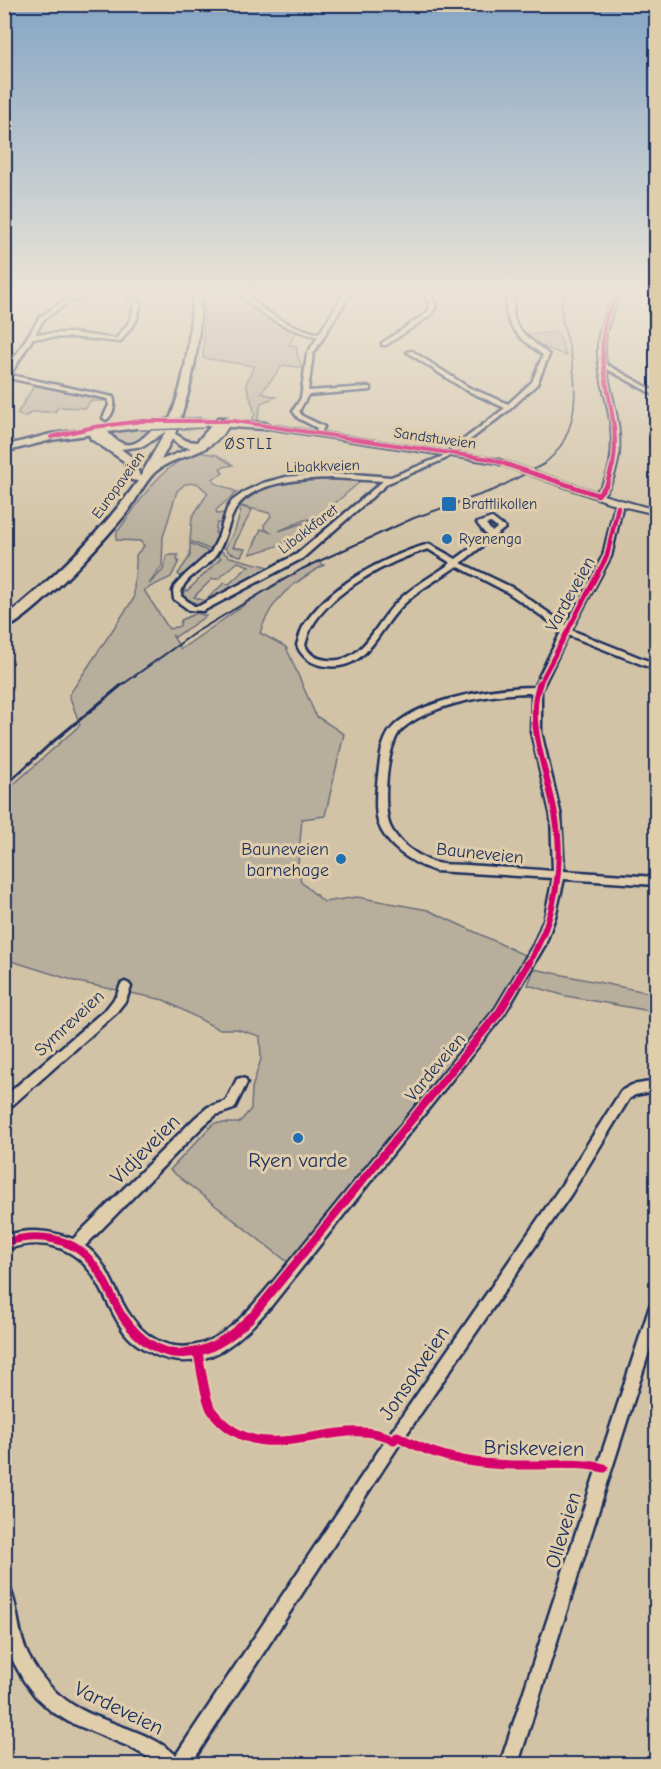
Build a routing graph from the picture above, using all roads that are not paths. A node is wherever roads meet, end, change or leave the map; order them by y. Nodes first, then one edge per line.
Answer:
1 (182, 375) edge
2 (187, 375) edge
3 (306, 375) edge
4 (445, 375) edge
5 (540, 375) edge
6 (605, 375) edge
7 (622, 375) edge
8 (6, 378) edge
9 (369, 389) dead end
10 (305, 393) junction
11 (657, 394) edge
12 (509, 407) junction
13 (106, 418) dead end
14 (173, 419) junction
15 (222, 422) junction
16 (265, 426) joint
17 (96, 429) junction
18 (318, 433) junction
19 (176, 437) junction
20 (4, 449) edge
21 (449, 452) junction
22 (162, 463) junction
23 (149, 472) junction
24 (135, 478) junction
25 (389, 479) junction
26 (598, 495) junction
27 (618, 507) dead end
28 (657, 512) edge
29 (491, 536) dead end
30 (456, 562) junction
31 (178, 598) joint
32 (4, 614) edge
33 (4, 625) edge
34 (567, 630) junction
35 (657, 667) edge
36 (537, 690) junction
37 (559, 877) junction
38 (657, 881) edge
39 (124, 987) dead end
40 (241, 1083) dead end
41 (657, 1086) edge
42 (4, 1105) edge
43 (4, 1243) edge
44 (75, 1247) junction
45 (657, 1309) edge
46 (4, 1595) edge
47 (172, 1764) edge
48 (181, 1764) edge
49 (509, 1764) edge

1 - 14 highway, Europaveien
2 - 14 highway, Europaveien
3 - 10 street
4 - 12 street
5 - 12 street, Libakkfaret
6 - 26 street
7 - 11 street
8 - 13 street
9 - 10 street
10 - 18 street
12 - 21 street, Libakkfaret
14 - 17 highway
14 - 19 highway
14 - 23 highway, Europaveien
14 - 24 highway, Europaveien
15 - 16 main road, Sandstuveien
15 - 17 main road, Sandstuveien, bridge
15 - 19 highway
15 - 22 highway
16 - 18 street, Sandstuveien
17 - 20 main road, Sandstuveien
17 - 24 highway
18 - 21 street, Sandstuveien
19 - 22 highway
21 - 25 street, Libakkfaret
21 - 26 street, Sandstuveien
22 - 23 highway
23 - 33 highway, Europaveien
24 - 32 highway, Europaveien
25 - 31 street, Libakkfaret
25 - 31 street, Libakkveien
26 - 28 street, Sandstuveien
27 - 34 street, Vardeveien
29 - 30 street
30 - 30 street
30 - 34 street
34 - 35 street
34 - 36 street, Vardeveien
36 - 37 street, Vardeveien
36 - 37 street, Bauneveien
37 - 38 street, Bauneveien
37 - 44 street, Vardeveien
39 - 42 street, Symreveien
40 - 44 street, Vidjeveien
41 - 48 street, Jonsokveien
43 - 44 street, Vardeveien
45 - 49 street, Olleveien
46 - 47 street, Vardeveien

